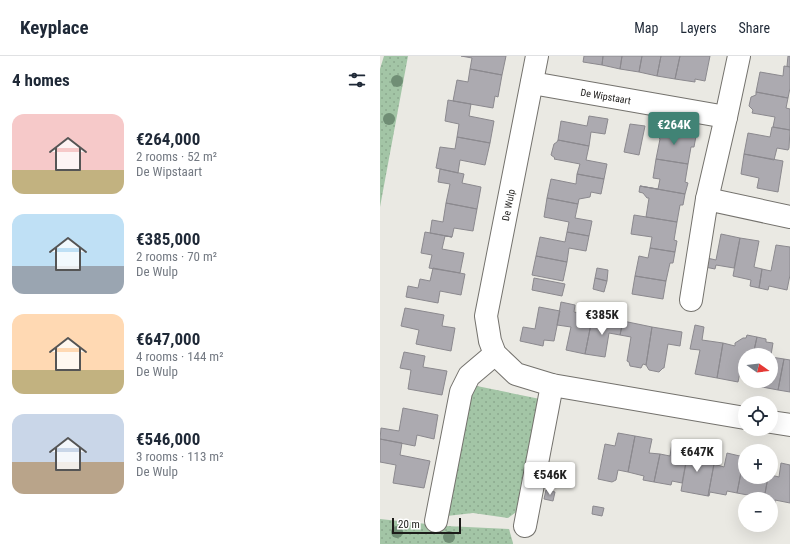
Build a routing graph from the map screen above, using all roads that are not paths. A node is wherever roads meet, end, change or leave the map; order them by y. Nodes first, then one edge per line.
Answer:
1 (537, 56) edge
2 (739, 56) edge
3 (532, 83) junction
4 (726, 116) junction
5 (707, 199) junction
6 (790, 217) edge
7 (691, 300) dead end
8 (495, 354) junction
9 (552, 385) junction
10 (738, 417) edge
11 (778, 423) edge
12 (790, 425) edge
13 (436, 521) dead end
14 (525, 526) dead end

1 - 3 street, De Wulp
2 - 4 street
3 - 4 street, De Wipstaart
3 - 8 street, De Wulp
4 - 5 street
5 - 6 street
5 - 7 street
8 - 9 street, De Wulp
8 - 13 street
9 - 10 street, De Wulp
9 - 14 street
11 - 12 street

